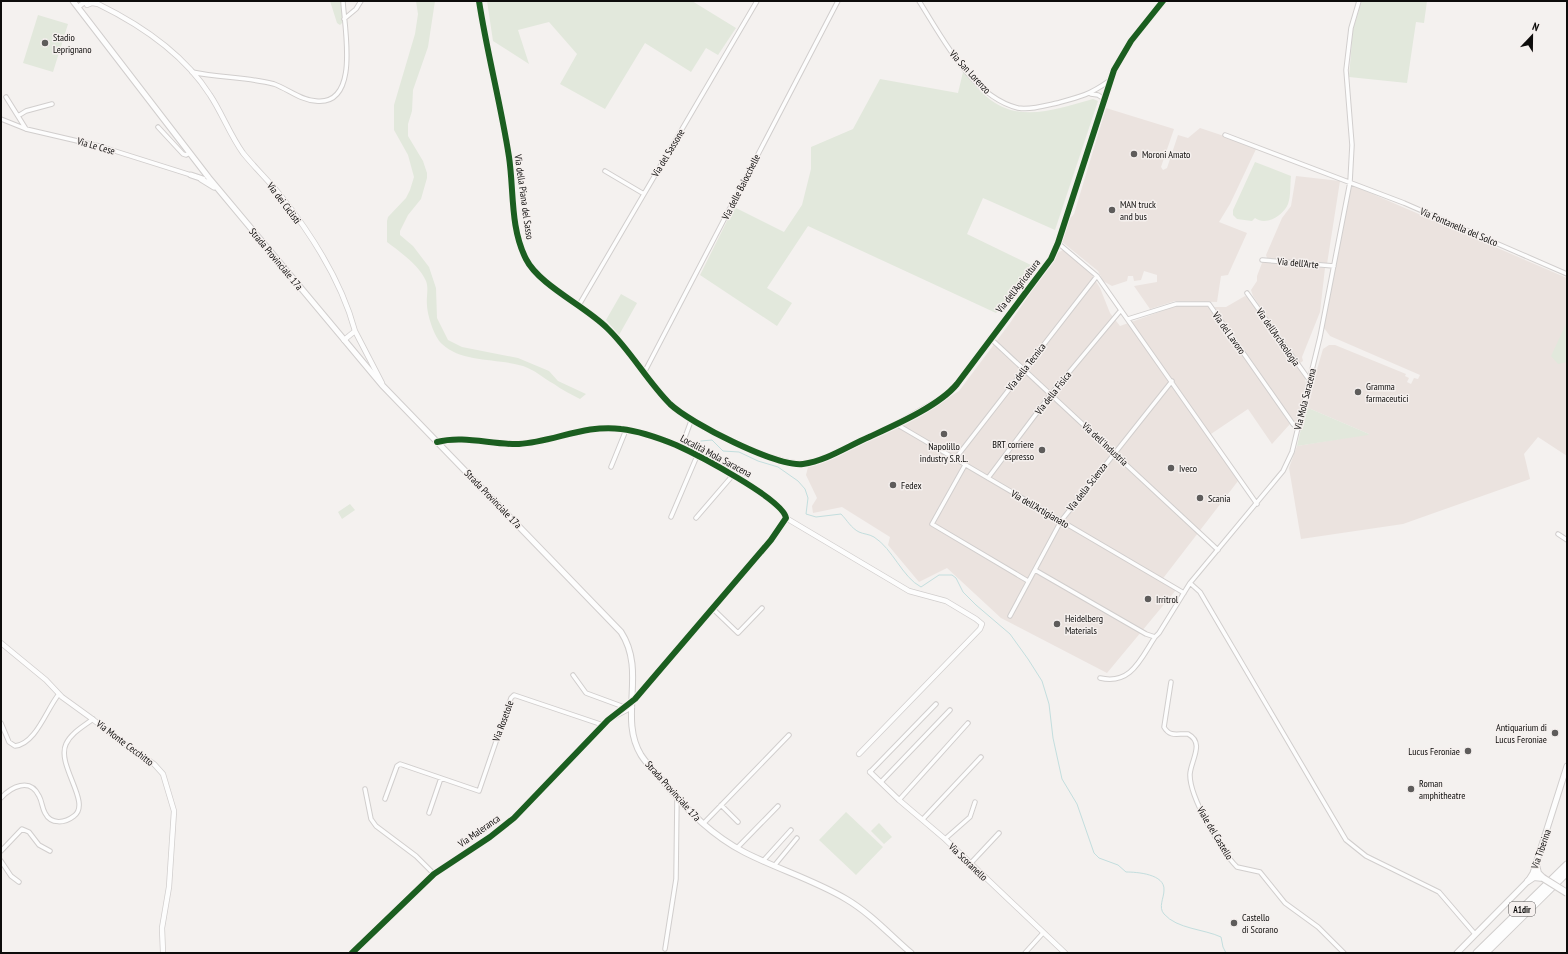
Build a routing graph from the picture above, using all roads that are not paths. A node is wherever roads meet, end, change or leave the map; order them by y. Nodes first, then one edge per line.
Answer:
1 (343, 1) edge
2 (361, 1) edge
3 (479, 1) edge
4 (757, 1) edge
5 (838, 1) edge
6 (919, 1) edge
7 (1162, 1) edge
8 (1359, 1) edge
9 (88, 2) edge
10 (76, 3) edge
11 (99, 3) edge
12 (86, 18) junction
13 (344, 19) junction
14 (191, 72) junction
15 (1110, 80) junction
16 (1090, 94) junction
17 (6, 97) dead end
18 (1104, 99) junction
19 (52, 104) dead end
20 (18, 116) junction
21 (1, 119) edge
22 (158, 128) dead end
23 (26, 129) junction
24 (1225, 135) dead end
25 (190, 153) junction
26 (199, 164) junction
27 (605, 172) dead end
28 (191, 175) junction
29 (208, 177) junction
30 (201, 179) junction
31 (1350, 182) junction
32 (218, 189) junction
33 (644, 194) junction
34 (1058, 243) junction
35 (1262, 260) dead end
36 (1334, 266) junction
37 (1567, 274) edge
38 (1097, 276) junction
39 (1247, 293) dead end
40 (579, 305) junction
41 (1121, 310) junction
42 (1128, 319) junction
43 (355, 331) junction
44 (990, 338) junction
45 (344, 340) junction
46 (1024, 370) junction
47 (644, 372) junction
48 (1172, 381) junction
49 (1310, 381) junction
50 (382, 385) junction
51 (1051, 394) junction
52 (691, 421) junction
53 (896, 424) junction
54 (1298, 429) junction
55 (626, 430) junction
56 (437, 442) junction
57 (681, 448) junction
58 (1114, 452) junction
59 (697, 456) junction
60 (955, 459) junction
61 (965, 465) junction
62 (611, 467) dead end
63 (733, 475) junction
64 (988, 478) junction
65 (1257, 504) junction
66 (671, 517) dead end
67 (696, 518) dead end
68 (786, 518) junction
69 (1061, 521) junction
70 (1558, 534) dead end
71 (1567, 540) edge
72 (1218, 550) junction
73 (1035, 570) junction
74 (1028, 581) junction
75 (1190, 583) junction
76 (1184, 593) junction
77 (712, 608) junction
78 (762, 608) dead end
79 (1010, 616) dead end
80 (1155, 637) junction
81 (1, 643) edge
82 (573, 675) dead end
83 (1100, 678) dead end
84 (1171, 682) dead end
85 (59, 694) junction
86 (632, 700) junction
87 (936, 704) dead end
88 (624, 707) junction
89 (632, 707) junction
90 (950, 710) dead end
91 (611, 717) junction
92 (93, 719) junction
93 (1, 723) edge
94 (968, 723) dead end
95 (603, 725) junction
96 (789, 735) dead end
97 (859, 754) dead end
98 (981, 757) dead end
99 (1567, 766) edge
100 (870, 772) joint
101 (441, 778) junction
102 (880, 782) junction
103 (365, 789) dead end
104 (677, 797) junction
105 (1, 798) edge
106 (385, 799) dead end
107 (899, 800) junction
108 (975, 802) dead end
109 (721, 806) junction
110 (778, 806) dead end
111 (429, 813) dead end
112 (923, 819) junction
113 (738, 822) dead end
114 (703, 824) junction
115 (791, 830) dead end
116 (999, 833) dead end
117 (797, 838) dead end
118 (945, 839) junction
119 (737, 848) junction
120 (1, 851) edge
121 (50, 851) dead end
122 (1, 861) edge
123 (763, 861) junction
124 (970, 864) junction
125 (1536, 865) joint
126 (1567, 865) edge
127 (774, 866) junction
128 (1567, 872) edge
129 (434, 874) junction
130 (1537, 875) junction
131 (1528, 881) joint
132 (19, 882) dead end
133 (1567, 893) edge
134 (1043, 933) junction
135 (1475, 934) junction
136 (665, 949) dead end
137 (163, 953) edge
138 (352, 953) edge
139 (911, 953) edge
140 (1024, 953) edge
141 (1066, 953) edge
142 (1344, 953) edge
143 (1457, 953) edge
144 (1477, 953) edge
145 (1485, 953) edge

1 - 13 street
2 - 13 street
3 - 40 street, Via della Piana del Sasso
4 - 33 street, Via del Sassone
5 - 47 street, Via delle Baiocchelle
6 - 16 street, Via San Lorenzo
7 - 15 street
8 - 31 street, Via Mola Saracena
9 - 10 street
9 - 11 street
9 - 12 street
10 - 12 main road, Strada Provinciale 17a
11 - 14 street, Via dei Ciclisti
12 - 25 main road, Strada Provinciale 17a
13 - 14 street
14 - 43 street, Via dei Ciclisti
15 - 16 street, Via San Lorenzo
15 - 18 street, Via dell'Agricoltura
16 - 18 street
17 - 20 street
18 - 34 street, Via dell'Agricoltura
19 - 20 street
20 - 23 street
21 - 23 street, Via Le Cese
22 - 25 street
23 - 28 street, Via Le Cese
24 - 31 street, Via Fontanella del Solco
25 - 26 main road, Strada Provinciale 17a
26 - 28 main road
26 - 29 main road, Strada Provinciale 17a
27 - 33 street
28 - 29 main road
28 - 30 main road
29 - 30 main road
29 - 32 main road, Strada Provinciale 17a
30 - 32 main road
31 - 36 street, Via Mola Saracena
31 - 37 street, Via Fontanella del Solco
32 - 45 main road, Strada Provinciale 17a
33 - 40 street, Via del Sassone
34 - 38 street
34 - 44 street, Via dell'Agricoltura
35 - 36 street, Via dell'Arte
36 - 49 street, Via Mola Saracena
38 - 41 street
38 - 46 street, Via della Tecnica
39 - 49 street, Via dell'Archeologia
40 - 47 street, Via della Piana del Sasso
41 - 42 street
41 - 51 street, Via della Fisica
42 - 48 street
42 - 54 street, Via del Lavoro
43 - 45 street
43 - 50 street, Via dei Ciclisti
44 - 46 street, Via dell'Industria
44 - 53 street, Via dell'Agricoltura
45 - 50 main road, Strada Provinciale 17a
46 - 51 street, Via dell'Industria
46 - 60 street, Via della Tecnica
47 - 52 street, Via della Piana del Sasso
48 - 58 street, Via della Scienza
48 - 65 street
49 - 54 street, Via Mola Saracena
50 - 56 main road, Strada Provinciale 17a
51 - 58 street, Via dell'Industria
51 - 64 street, Via della Fisica
52 - 53 street, Via della Piana del Sasso
52 - 57 street
53 - 60 street, Via dell'Artigianato
54 - 65 street, Via Mola Saracena
55 - 56 street, Località Mola Saracena
55 - 57 street, Località Mola Saracena
55 - 62 street
56 - 86 main road, Strada Provinciale 17a
57 - 59 street, Località Mola Saracena
58 - 69 street, Via della Scienza
58 - 72 street, Via dell'Industria
59 - 63 street, Località Mola Saracena
59 - 66 street
60 - 61 street, Via dell'Artigianato
61 - 64 street, Via dell'Artigianato
61 - 74 street
63 - 67 street
63 - 68 street, Località Mola Saracena
64 - 69 street, Via dell'Artigianato
65 - 72 street, Via Mola Saracena
68 - 77 street
68 - 97 street, Località Mola Saracena
69 - 73 street, Via della Scienza
69 - 76 street, Via dell'Artigianato
70 - 71 street
72 - 75 street, Via Mola Saracena
73 - 74 street, Via della Scienza
73 - 80 street
74 - 79 street, Via della Scienza
75 - 76 street, Via Mola Saracena
75 - 135 street
76 - 80 street, Via Mola Saracena
77 - 78 street
77 - 86 street
80 - 83 street, Via Mola Saracena
81 - 85 street, Via Monte Cecchitto
82 - 88 street
84 - 142 street, Viale del Castello
85 - 92 street, Via Monte Cecchitto
85 - 93 street
86 - 88 street
86 - 89 main road, Strada Provinciale 17a
87 - 100 street
88 - 91 street
89 - 91 street
89 - 104 main road, Strada Provinciale 17a
90 - 102 street
91 - 95 street, Via Maleranca
92 - 105 street
92 - 137 street, Via Monte Cecchitto
94 - 107 street
95 - 101 street, Via Rosetole
95 - 129 street, Via Maleranca
96 - 109 street
98 - 112 street
99 - 125 main road, Via Tiberina
100 - 102 street, Via Scoranello
101 - 106 street
101 - 111 street
102 - 107 street, Via Scoranello
103 - 129 street
104 - 114 main road, Strada Provinciale 17a
104 - 136 street
107 - 112 street, Via Scoranello
108 - 118 street
109 - 113 street
109 - 114 street
110 - 119 street
112 - 118 street, Via Scoranello
114 - 119 main road, Strada Provinciale 17a
115 - 123 street
116 - 124 street
117 - 127 street
118 - 124 street, Via Scoranello
119 - 123 main road, Strada Provinciale 17a
120 - 121 street
122 - 132 street
123 - 127 main road, Strada Provinciale 17a
124 - 134 street, Via Scoranello
125 - 130 highway
126 - 144 highway, A1dir
127 - 139 main road, Strada Provinciale 17a
128 - 145 highway, A1dir
129 - 138 street, Via Maleranca
130 - 131 highway
130 - 133 highway, bridge
131 - 135 main road, Via Tiberina
134 - 140 street
134 - 141 street, Via Scoranello
135 - 143 main road, Via Tiberina

